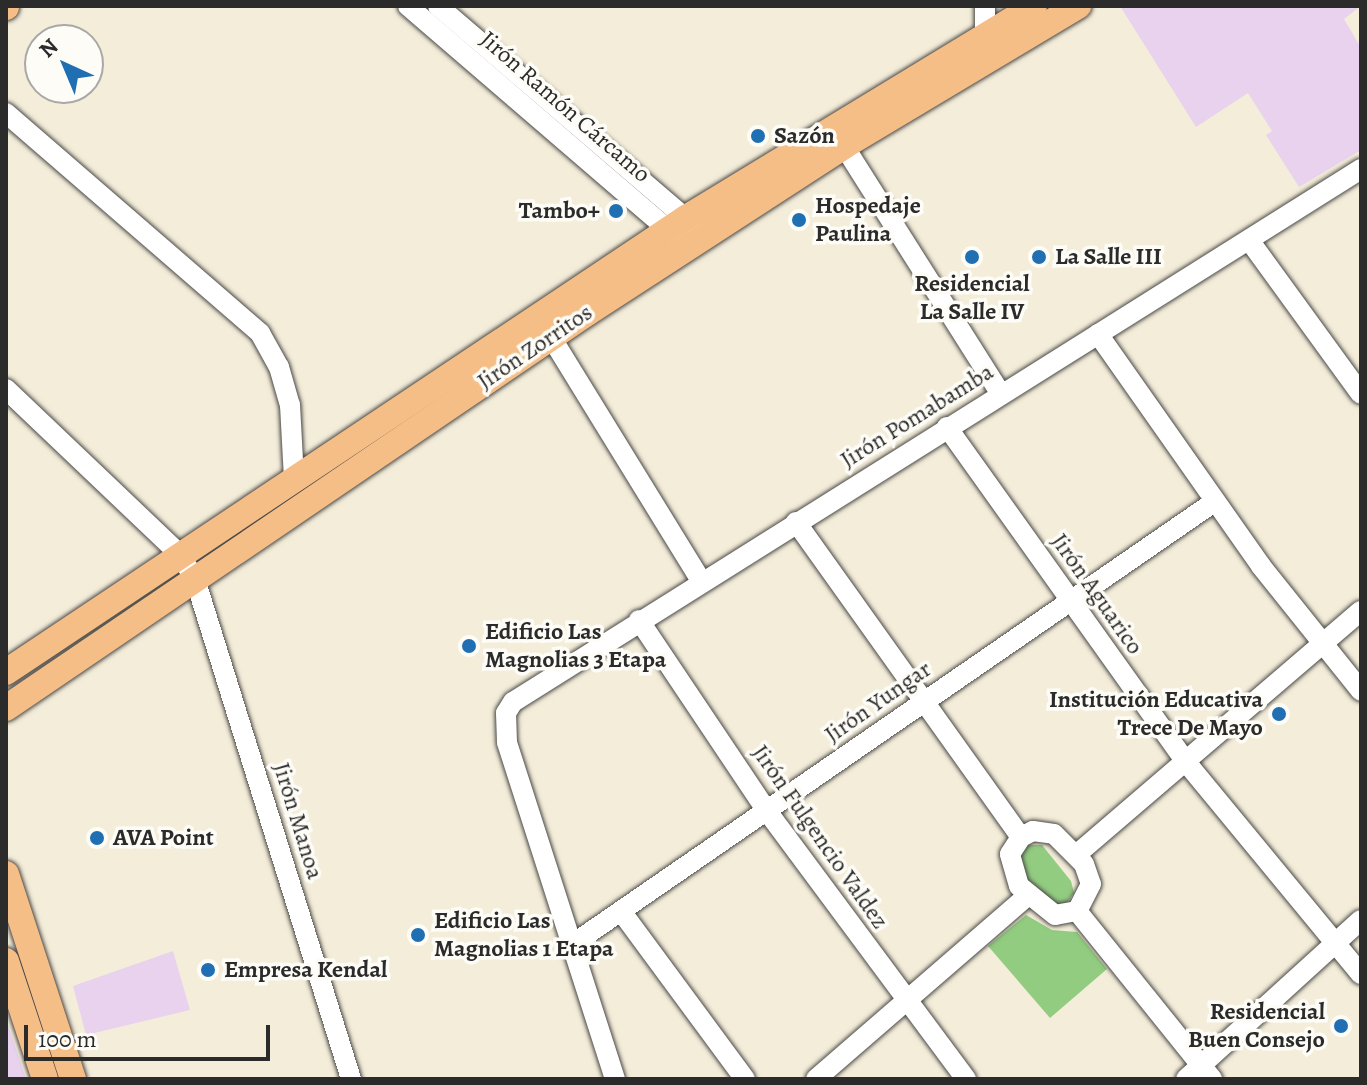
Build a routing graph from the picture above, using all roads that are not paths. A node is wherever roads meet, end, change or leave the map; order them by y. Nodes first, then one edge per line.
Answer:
1 (408, 6) edge
2 (438, 6) edge
3 (985, 6) edge
4 (1034, 6) edge
5 (1078, 6) edge
6 (986, 32) junction
7 (985, 59) junction
8 (6, 113) edge
9 (548, 113) junction
10 (844, 146) junction
11 (1361, 169) edge
12 (677, 224) junction
13 (1249, 240) junction
14 (698, 241) junction
15 (1098, 334) junction
16 (551, 337) junction
17 (6, 389) edge
18 (1001, 394) junction
19 (1361, 394) edge
20 (947, 427) junction
21 (294, 478) junction
22 (1214, 502) junction
23 (796, 522) junction
24 (179, 554) junction
25 (195, 579) junction
26 (701, 581) junction
27 (1070, 601) junction
28 (1361, 611) edge
29 (639, 620) junction
30 (1322, 644) junction
31 (6, 672) edge
32 (1361, 691) edge
33 (924, 702) junction
34 (6, 708) edge
35 (1186, 762) junction
36 (767, 811) junction
37 (1021, 837) junction
38 (1076, 855) junction
39 (6, 874) edge
40 (1027, 896) junction
41 (621, 911) junction
42 (1077, 911) junction
43 (1361, 920) edge
44 (1334, 945) junction
45 (570, 946) junction
46 (6, 961) edge
47 (1361, 974) edge
48 (906, 1001) junction
49 (1199, 1075) edge
50 (45, 1079) edge
51 (73, 1079) edge
52 (351, 1079) edge
53 (615, 1079) edge
54 (745, 1079) edge
55 (816, 1079) edge
56 (966, 1079) edge

1 - 9 street, Jirón Ramón Cárcamo
2 - 9 street, Jirón Ramón Cárcamo
3 - 6 street
4 - 6 main road, Jirón Zorritos
5 - 7 main road, Jirón Zorritos
6 - 7 street
6 - 12 main road, Jirón Zorritos
7 - 10 main road, Jirón Zorritos
8 - 21 street
9 - 12 street, Jirón Ramón Cárcamo
10 - 14 main road, Jirón Zorritos
10 - 18 street
11 - 13 street, Jirón Pomabamba
12 - 14 street, Jirón Ramón Cárcamo
12 - 21 main road, Jirón Zorritos
13 - 15 street, Jirón Pomabamba
13 - 19 street
14 - 16 main road, Jirón Zorritos
15 - 18 street, Jirón Pomabamba
15 - 22 street
16 - 25 main road, Jirón Zorritos
16 - 26 street
17 - 24 street, Jirón Manoa
18 - 20 street, Jirón Pomabamba
20 - 23 street, Jirón Pomabamba
20 - 27 street, Jirón Aguarico
21 - 24 main road, Jirón Zorritos
22 - 27 street, Jirón Yungar
22 - 30 street
23 - 26 street, Jirón Pomabamba
23 - 33 street
24 - 25 street, Jirón Manoa
24 - 31 main road, Jirón Zorritos
25 - 34 main road, Jirón Zorritos
25 - 52 street, Jirón Manoa
26 - 29 street, Jirón Pomabamba
27 - 33 street, Jirón Yungar
27 - 35 street, Jirón Aguarico
28 - 30 street
29 - 36 street, Jirón Fulgencio Valdez
29 - 45 street, Jirón Pomabamba
30 - 32 street
30 - 35 street
33 - 36 street, Jirón Yungar
33 - 37 street
35 - 38 street
35 - 44 street, Jirón Aguarico
36 - 41 street, Jirón Yungar
36 - 48 street, Jirón Fulgencio Valdez
37 - 38 street
37 - 40 street
38 - 42 street
39 - 51 main road
40 - 42 street
40 - 48 street
41 - 45 street, Jirón Yungar
41 - 54 street
42 - 49 street
43 - 44 street
44 - 47 street, Jirón Aguarico
44 - 49 street
45 - 53 street
46 - 50 main road
48 - 55 street
48 - 56 street, Jirón Fulgencio Valdez

